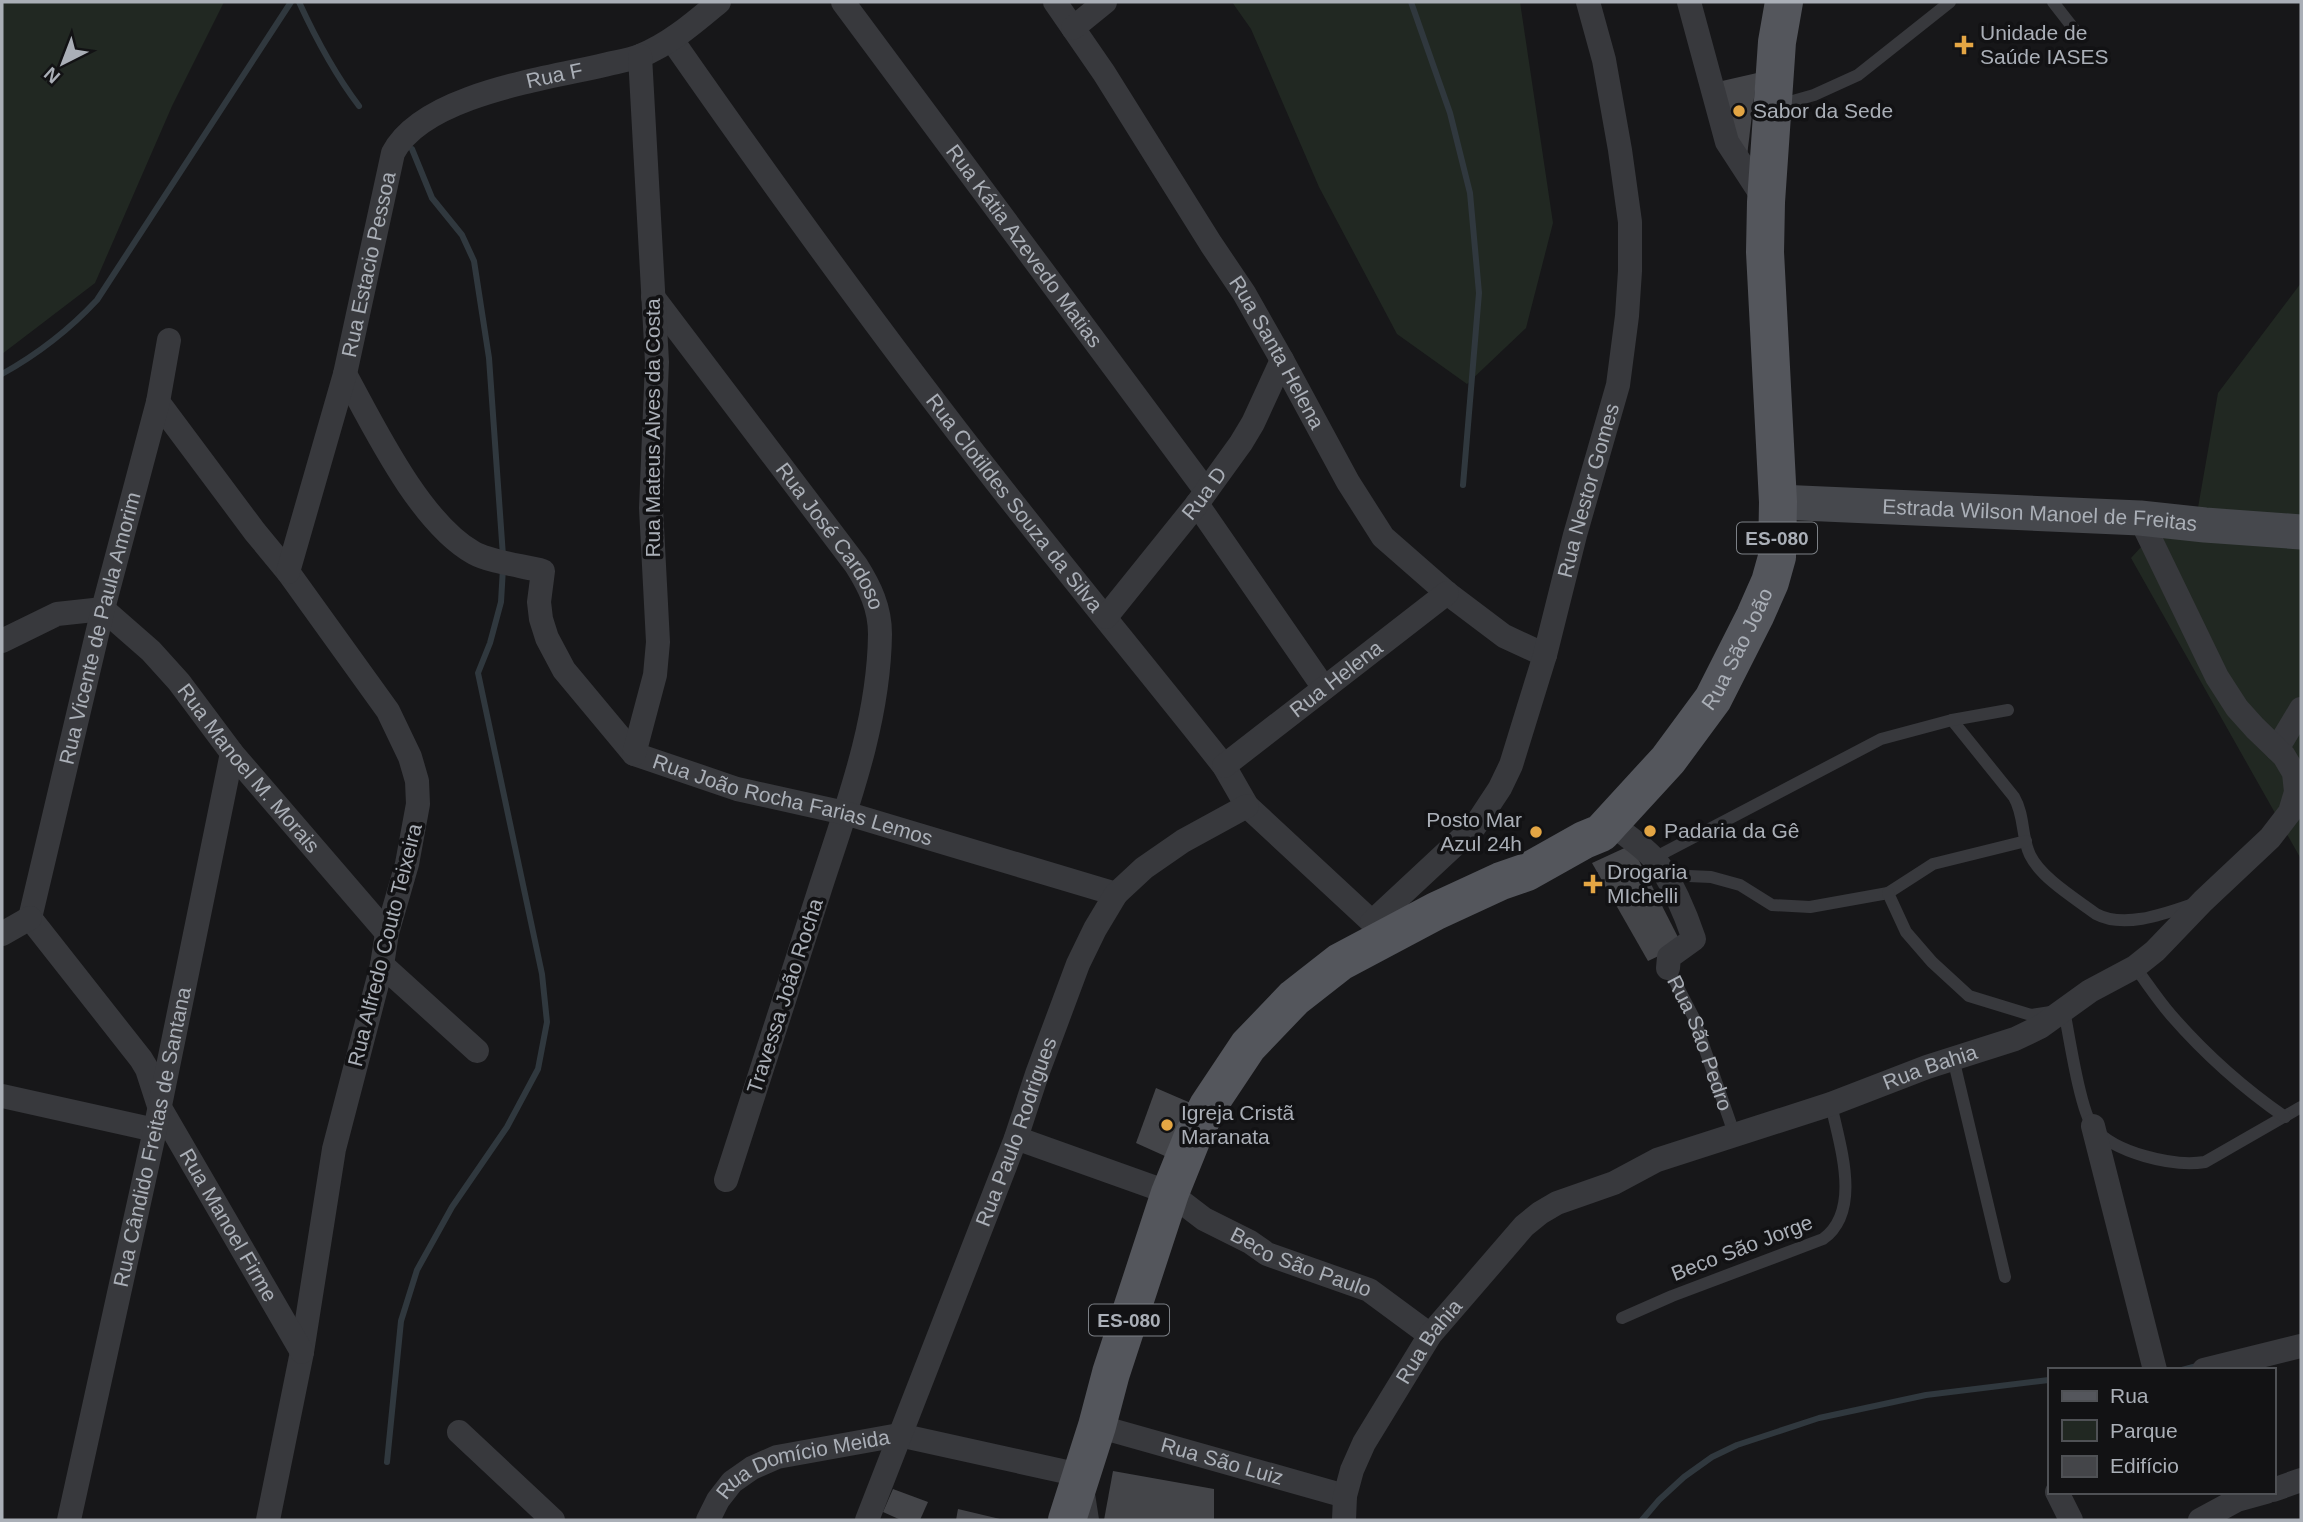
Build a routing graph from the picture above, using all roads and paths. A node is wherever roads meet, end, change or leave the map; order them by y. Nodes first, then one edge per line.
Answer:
1 (719, 2) edge
2 (843, 2) edge
3 (1055, 2) edge
4 (1105, 2) edge
5 (1588, 2) edge
6 (1689, 2) edge
7 (1784, 2) edge
8 (1951, 2) edge
9 (2053, 2) edge
10 (1073, 28) junction
11 (2074, 30) dead end
12 (672, 40) junction
13 (640, 56) junction
14 (1772, 107) junction
15 (393, 153) joint
16 (1766, 202) junction
17 (653, 297) junction
18 (169, 340) dead end
19 (1283, 360) junction
20 (345, 374) junction
21 (158, 402) junction
22 (1202, 497) junction
23 (1779, 502) junction
24 (2140, 517) junction
25 (2301, 532) edge
26 (288, 572) junction
27 (1447, 593) junction
28 (103, 609) junction
29 (1106, 617) junction
30 (2, 641) edge
31 (1545, 655) junction
32 (1324, 688) junction
33 (2301, 709) edge
34 (2007, 710) dead end
35 (1952, 720) junction
36 (2277, 749) junction
37 (232, 753) junction
38 (634, 754) junction
39 (1224, 766) junction
40 (1247, 806) junction
41 (845, 813) junction
42 (1612, 824) junction
43 (2026, 841) junction
44 (1660, 867) junction
45 (1888, 893) junction
46 (1116, 894) junction
47 (2203, 901) junction
48 (30, 918) junction
49 (1382, 928) junction
50 (387, 933) junction
51 (2, 934) edge
52 (382, 965) junction
53 (2135, 967) junction
54 (1668, 968) joint
55 (2064, 1010) junction
56 (477, 1051) dead end
57 (1954, 1058) junction
58 (2, 1096) edge
59 (1832, 1104) junction
60 (2301, 1107) edge
61 (2285, 1117) junction
62 (157, 1118) junction
63 (2093, 1126) junction
64 (1735, 1136) junction
65 (1016, 1138) junction
66 (726, 1180) dead end
67 (1170, 1193) junction
68 (2005, 1277) dead end
69 (1622, 1318) dead end
70 (1430, 1335) junction
71 (2301, 1346) edge
72 (302, 1352) junction
73 (2154, 1368) edge
74 (2212, 1368) edge
75 (1097, 1426) junction
76 (459, 1432) dead end
77 (899, 1435) junction
78 (1080, 1475) junction
79 (2301, 1480) edge
80 (2275, 1489) edge
81 (2058, 1494) edge
82 (2259, 1494) edge
83 (1345, 1508) edge
84 (69, 1520) edge
85 (268, 1520) edge
86 (553, 1520) edge
87 (708, 1520) edge
88 (867, 1520) edge
89 (1067, 1520) edge
90 (1087, 1520) edge
91 (2071, 1520) edge
92 (2200, 1520) edge

1 - 12 street, Rua F
2 - 22 street, Rua Kátia Azevedo Matias
3 - 10 street, Rua Santa Helena
4 - 10 street
5 - 31 street, Rua Nestor Gomes
6 - 16 street
7 - 14 main road, ES-080
8 - 14 lane
9 - 11 lane
10 - 19 street, Rua Santa Helena
12 - 13 street, Rua F
12 - 29 street, Rua Clotildes Souza da Silva
13 - 15 street, Rua F
13 - 17 street, Rua Mateus Alves da Costa
14 - 16 main road, ES-080
15 - 20 street, Rua Estacio Pessoa
16 - 23 main road, Rua São João / ES-080
17 - 38 street, Rua Mateus Alves da Costa
17 - 41 street, Rua José Cardoso
18 - 21 street, Rua Vicente de Paula Amorim
19 - 22 street, Rua D
19 - 27 street, Rua Santa Helena
20 - 26 street, Rua Estacio Pessoa
20 - 38 street, Rua João Rocha Farias Lemos
21 - 26 street, Rua Alfredo Couto Teixeira
21 - 28 street, Rua Vicente de Paula Amorim
22 - 29 street, Rua D
22 - 32 street, Rua Kátia Azevedo Matias
23 - 24 street, Estrada Wilson Manoel de Freitas
23 - 42 main road, Rua São João / ES-080
24 - 25 street, Estrada Wilson Manoel de Freitas
24 - 36 street, Rua Bahia
26 - 50 street, Rua Alfredo Couto Teixeira
27 - 31 street, Rua Santa Helena
27 - 32 street, Rua Helena
28 - 30 street
28 - 37 street, Rua Manoel M. Morais
28 - 48 street, Rua Vicente de Paula Amorim
29 - 39 street, Rua Clotildes Souza da Silva
31 - 49 street, Rua Nestor Gomes
32 - 39 street, Rua Helena
33 - 36 street
34 - 35 lane
35 - 43 lane
35 - 44 lane
36 - 47 street, Rua Bahia
37 - 50 street, Rua Manoel M. Morais
37 - 62 street, Rua Cândido Freitas de Santana
38 - 41 street, Rua João Rocha Farias Lemos
39 - 40 street, Rua Clotildes Souza da Silva
40 - 46 street, Rua Paulo Rodrigues
40 - 49 street, Rua Clotildes Souza da Silva
41 - 46 street, Rua João Rocha Farias Lemos
41 - 66 street, Travessa João Rocha
42 - 44 street, Rua São Pedro
42 - 49 main road, Rua São João / ES-080
43 - 45 lane
43 - 47 lane
44 - 45 lane
44 - 54 street, Rua São Pedro
45 - 55 lane
46 - 65 street, Rua Paulo Rodrigues
47 - 53 street, Rua Bahia
48 - 51 street
48 - 62 street, Rua Manoel Firme
49 - 67 main road, ES-080
50 - 52 street, Rua Alfredo Couto Teixeira
52 - 56 street
52 - 72 street, Rua Alfredo Couto Teixeira
53 - 55 street, Rua Bahia
53 - 61 lane
54 - 64 lane, Rua São Pedro
55 - 57 street, Rua Bahia
55 - 63 lane
57 - 59 street, Rua Bahia
57 - 68 lane
58 - 62 street
59 - 64 street, Rua Bahia
59 - 69 lane, Beco São Jorge
60 - 61 lane
61 - 63 lane
62 - 72 street, Rua Manoel Firme
62 - 84 street, Rua Cândido Freitas de Santana
63 - 73 street
64 - 70 street, Rua Bahia
65 - 67 street, Beco São Paulo
65 - 77 street, Rua Paulo Rodrigues
67 - 70 street, Beco São Paulo
67 - 75 main road, ES-080
70 - 83 street, Rua Bahia
71 - 74 street
72 - 85 street, Rua Alfredo Couto Teixeira
75 - 78 main road, ES-080
75 - 83 street, Rua São Luiz
76 - 86 street
77 - 78 street, Rua Domício Meida
77 - 87 street, Rua Domício Meida
77 - 88 street, Rua Paulo Rodrigues
78 - 89 main road, ES-080
78 - 90 street
79 - 80 street
81 - 91 street
82 - 92 street

